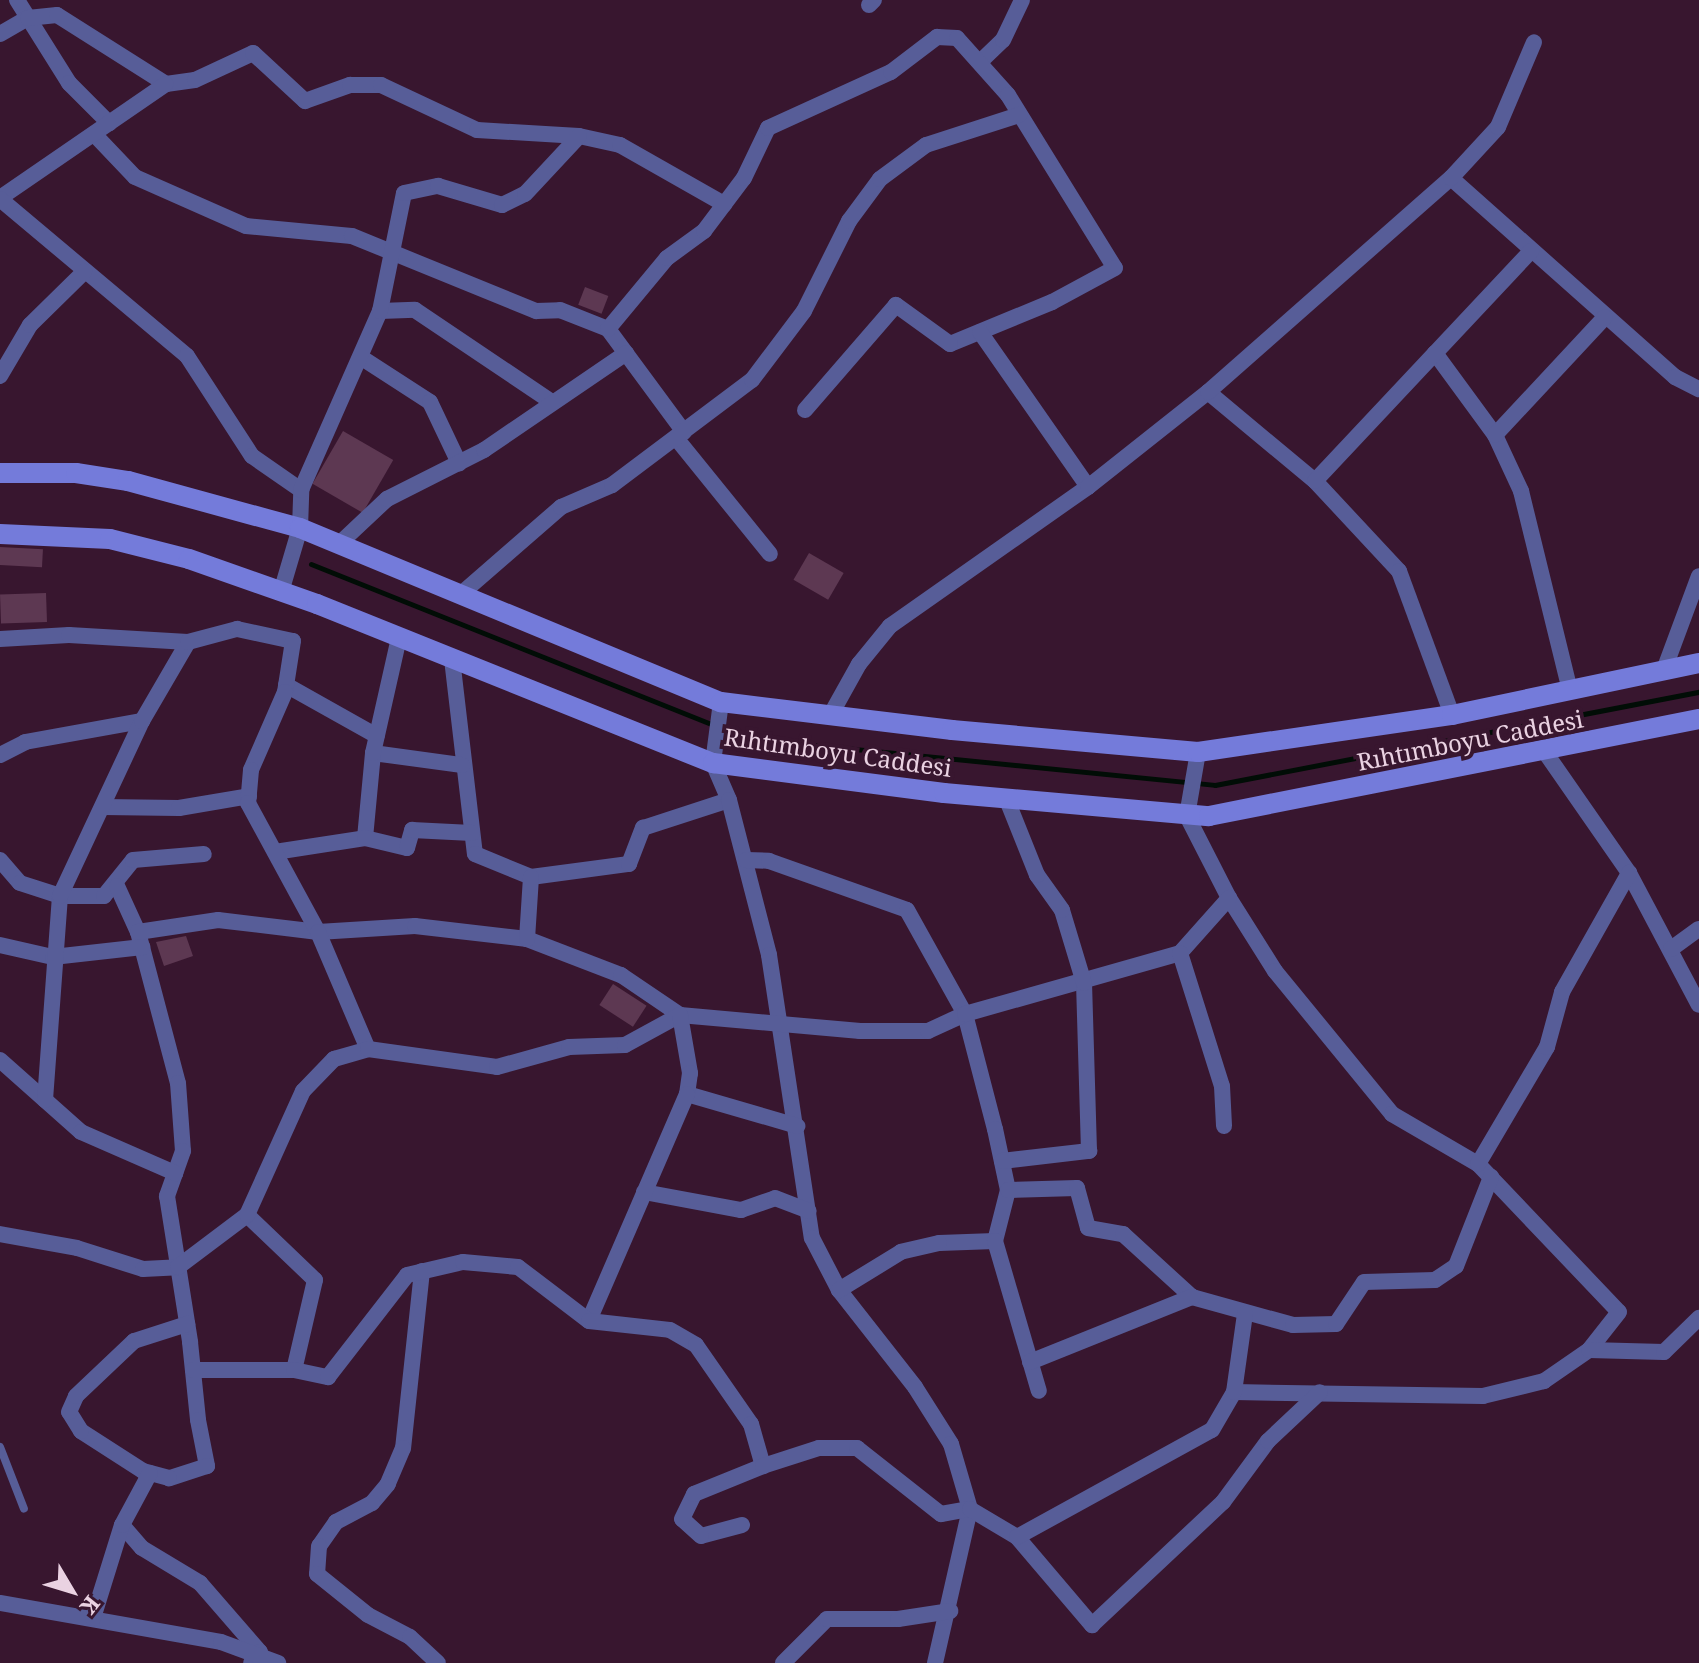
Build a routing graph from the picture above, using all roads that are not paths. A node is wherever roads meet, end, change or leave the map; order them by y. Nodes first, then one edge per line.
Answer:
1 (17, 0) edge
2 (1022, 0) edge
3 (28, 18) junction
4 (0, 34) edge
5 (1534, 42) dead end
6 (981, 61) junction
7 (166, 84) junction
8 (1019, 115) junction
9 (109, 123) junction
10 (94, 134) junction
11 (579, 136) junction
12 (1451, 178) junction
13 (0, 199) edge
14 (724, 204) junction
15 (393, 251) junction
16 (1531, 251) junction
17 (84, 272) junction
18 (380, 311) junction
19 (1605, 317) junction
20 (608, 329) junction
21 (980, 332) junction
22 (626, 353) junction
23 (1435, 353) junction
24 (362, 358) junction
25 (0, 376) edge
26 (1699, 389) edge
27 (1208, 392) junction
28 (552, 402) junction
29 (805, 410) dead end
30 (680, 435) junction
31 (1495, 435) junction
32 (459, 463) junction
33 (0, 473) edge
34 (1315, 481) junction
35 (1088, 487) junction
36 (301, 490) junction
37 (300, 528) junction
38 (0, 534) edge
39 (339, 544) junction
40 (770, 554) dead end
41 (1699, 576) edge
42 (281, 592) junction
43 (461, 594) junction
44 (399, 638) junction
45 (0, 639) edge
46 (188, 642) junction
47 (452, 659) junction
48 (1699, 663) edge
49 (1664, 670) junction
50 (286, 685) junction
51 (1570, 690) junction
52 (720, 708) junction
53 (1452, 715) junction
54 (830, 716) junction
55 (1699, 719) edge
56 (142, 721) junction
57 (375, 745) junction
58 (714, 752) junction
59 (1545, 752) junction
60 (0, 755) edge
61 (1197, 760) junction
62 (462, 765) junction
63 (249, 796) junction
64 (729, 800) junction
65 (1007, 800) junction
66 (1191, 806) junction
67 (103, 807) junction
68 (472, 833) junction
69 (365, 838) junction
70 (275, 852) junction
71 (204, 854) dead end
72 (0, 860) edge
73 (746, 860) junction
74 (1629, 873) junction
75 (531, 877) junction
76 (117, 886) junction
77 (60, 896) junction
78 (1229, 898) junction
79 (1699, 929) edge
80 (318, 932) junction
81 (527, 939) junction
82 (140, 940) junction
83 (0, 945) edge
84 (1671, 949) junction
85 (1180, 953) junction
86 (53, 957) junction
87 (1084, 983) junction
88 (1699, 1005) edge
89 (965, 1014) junction
90 (680, 1015) junction
91 (778, 1025) junction
92 (368, 1049) junction
93 (0, 1060) edge
94 (687, 1094) junction
95 (45, 1100) junction
96 (797, 1126) junction
97 (1224, 1126) dead end
98 (1002, 1161) junction
99 (1478, 1164) junction
100 (175, 1173) junction
101 (1491, 1177) junction
102 (1008, 1190) junction
103 (644, 1192) junction
104 (809, 1211) junction
105 (247, 1215) junction
106 (0, 1234) edge
107 (995, 1241) junction
108 (178, 1267) junction
109 (422, 1271) junction
110 (839, 1290) junction
111 (1192, 1297) junction
112 (1245, 1314) junction
113 (1699, 1318) edge
114 (589, 1321) junction
115 (187, 1324) junction
116 (1589, 1350) junction
117 (1030, 1362) junction
118 (193, 1370) junction
119 (294, 1370) junction
120 (1039, 1391) dead end
121 (1234, 1392) junction
122 (1320, 1392) junction
123 (0, 1447) edge
124 (763, 1466) junction
125 (150, 1473) junction
126 (24, 1509) dead end
127 (970, 1509) junction
128 (122, 1525) junction
129 (742, 1525) dead end
130 (1017, 1537) junction
131 (0, 1603) edge
132 (950, 1611) junction
133 (93, 1618) junction
134 (255, 1658) edge
135 (278, 1663) edge
136 (438, 1663) edge
137 (783, 1663) edge
138 (935, 1663) edge

1 - 3 street
2 - 6 street
3 - 4 street
3 - 7 street
3 - 9 street
5 - 12 street
6 - 8 street
6 - 14 street
7 - 9 street
7 - 11 street
8 - 21 street
8 - 30 street
9 - 10 street
10 - 13 street
10 - 15 street
11 - 14 street
11 - 15 street
12 - 16 street
12 - 27 street
13 - 17 street
14 - 20 street
15 - 18 street
15 - 20 street
16 - 19 street
16 - 23 street
17 - 25 street
17 - 36 street
18 - 24 street
18 - 28 street
19 - 26 street
19 - 31 street
20 - 22 street
21 - 29 street
21 - 35 street
22 - 28 street
22 - 30 street
23 - 31 street
23 - 34 street
24 - 32 street
24 - 36 street
27 - 34 street
27 - 35 street
28 - 32 street
30 - 40 street
30 - 43 street
31 - 51 street
32 - 39 street
33 - 37 street
34 - 53 street
35 - 54 street
36 - 37 street
37 - 39 street
37 - 42 street
38 - 42 street, Rıhtımboyu Caddesi
39 - 43 street
41 - 49 street
42 - 44 street, Rıhtımboyu Caddesi
43 - 52 street
44 - 47 street, Rıhtımboyu Caddesi
44 - 57 street
45 - 46 street
46 - 50 street
46 - 56 street
47 - 58 street, Rıhtımboyu Caddesi
47 - 62 street
48 - 49 street
49 - 51 street
50 - 57 street
50 - 63 street
51 - 53 street
52 - 54 street
52 - 58 street
53 - 61 street
54 - 61 street
55 - 59 street, Rıhtımboyu Caddesi
56 - 60 street
56 - 67 street
57 - 62 street
57 - 69 street
58 - 64 street
58 - 65 street, Rıhtımboyu Caddesi
59 - 66 street, Rıhtımboyu Caddesi
59 - 74 street
61 - 66 street
62 - 68 street
63 - 67 street
63 - 70 street
64 - 73 street
64 - 75 street
65 - 66 street, Rıhtımboyu Caddesi
65 - 87 street
66 - 78 street
67 - 77 street
68 - 69 street
68 - 75 street
69 - 70 street
70 - 80 street
71 - 76 street
72 - 77 street
73 - 89 street
73 - 91 street
74 - 84 street
74 - 99 street
75 - 81 street
76 - 77 street
76 - 82 street
77 - 86 street
78 - 85 street
78 - 99 street
79 - 84 street
80 - 81 street
80 - 82 street
80 - 92 street
81 - 90 street
82 - 86 street
82 - 100 street
83 - 86 street
84 - 88 street
85 - 87 street
85 - 97 street
86 - 95 street
87 - 89 street
87 - 98 street
89 - 91 street
89 - 98 street
90 - 91 street
90 - 92 street
90 - 94 street
91 - 96 street
92 - 105 street
93 - 95 street
94 - 96 street
94 - 103 street
95 - 100 street
96 - 104 street
98 - 102 street
99 - 101 street
100 - 108 street
101 - 112 street
101 - 116 street
102 - 107 street
102 - 111 street
103 - 104 street
103 - 114 street
104 - 110 street
105 - 108 street
105 - 119 street
106 - 108 street
107 - 110 street
107 - 117 street
108 - 115 street
109 - 114 street
109 - 119 street
109 - 136 street
110 - 127 street
111 - 112 street
111 - 117 street
112 - 121 street
113 - 116 street
114 - 124 street
115 - 118 street
115 - 125 street
116 - 122 street
117 - 120 street
118 - 119 street
118 - 125 street
121 - 122 street
121 - 130 street
122 - 130 street
123 - 126 lane
124 - 127 street
124 - 129 street
125 - 128 street
127 - 130 street
127 - 132 street
128 - 133 street
128 - 134 street
131 - 133 street
132 - 137 street
132 - 138 street
133 - 134 street
134 - 135 street

